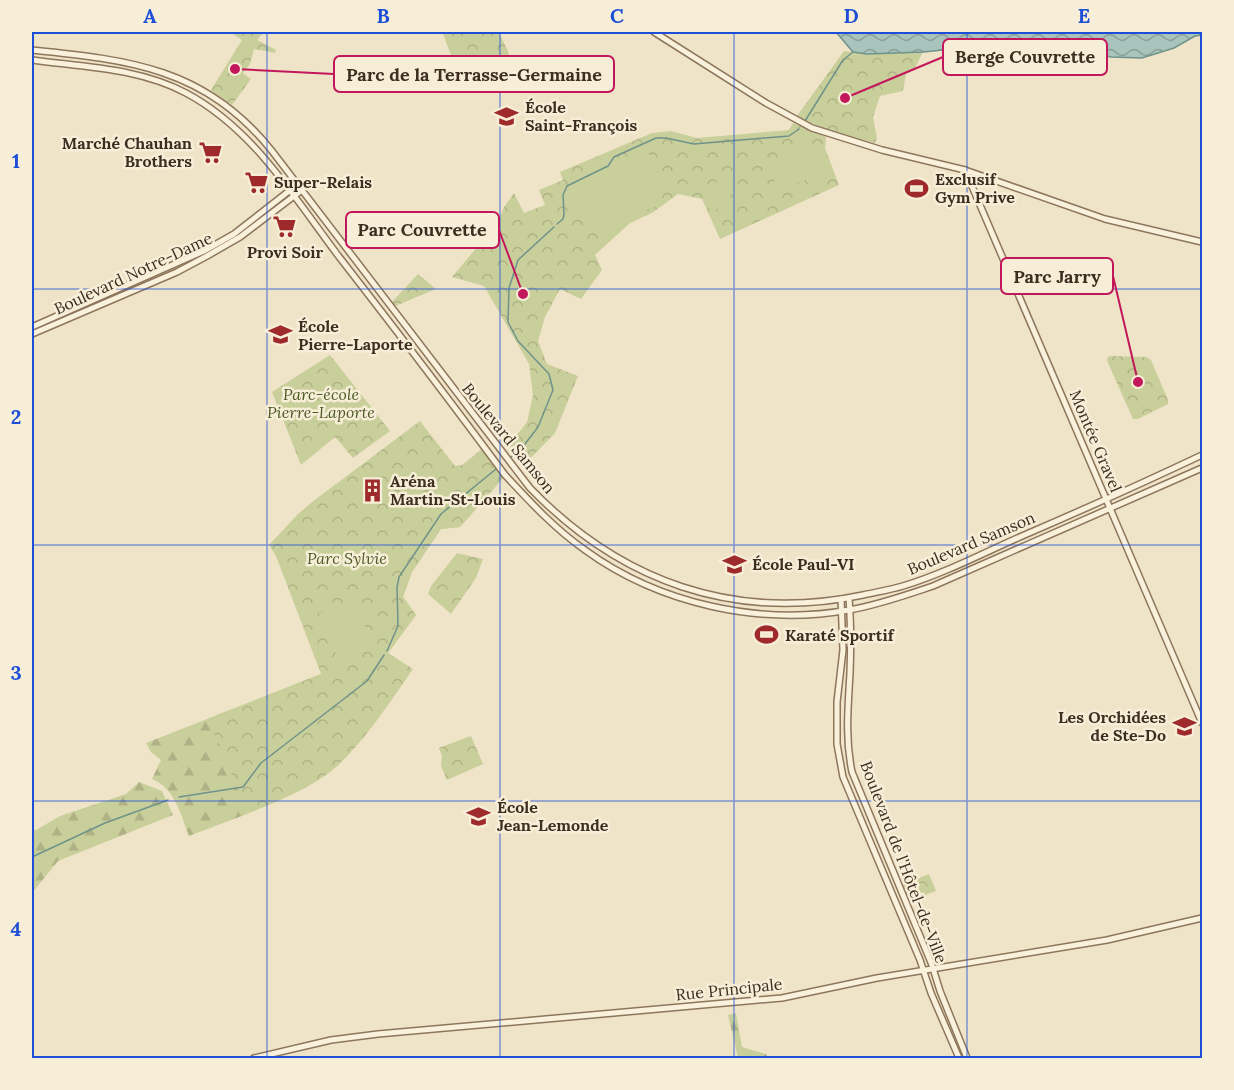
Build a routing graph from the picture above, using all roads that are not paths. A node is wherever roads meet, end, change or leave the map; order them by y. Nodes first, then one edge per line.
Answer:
1 (654, 32) edge
2 (32, 50) edge
3 (32, 60) edge
4 (965, 170) junction
5 (300, 187) junction
6 (291, 194) junction
7 (1203, 242) edge
8 (32, 327) edge
9 (32, 334) edge
10 (1203, 455) edge
11 (1203, 468) edge
12 (1106, 499) junction
13 (1110, 508) junction
14 (849, 598) junction
15 (841, 599) junction
16 (850, 610) junction
17 (842, 611) junction
18 (1203, 723) edge
19 (1203, 918) edge
20 (932, 968) junction
21 (924, 970) junction
22 (254, 1059) edge
23 (959, 1059) edge
24 (967, 1059) edge

1 - 4 street
2 - 5 street, Boulevard Samson
3 - 6 street, Boulevard Samson
4 - 7 street
4 - 12 street, Montée Gravel
5 - 6 street, Boulevard Notre-Dame
5 - 15 street, Boulevard Samson
6 - 8 street, Boulevard Notre-Dame
6 - 9 street, Boulevard Notre-Dame
6 - 17 street, Boulevard Samson
10 - 12 street, Boulevard Samson
11 - 13 street, Boulevard Samson
12 - 13 street, Montée Gravel
12 - 14 street, Boulevard Samson
13 - 16 street, Boulevard Samson
13 - 18 street, Montée Gravel
14 - 15 street, Boulevard Samson
14 - 16 street, Boulevard de l'Hôtel-de-Ville
15 - 17 street, Boulevard de l'Hôtel-de-Ville
16 - 17 street, Boulevard Samson
16 - 20 street, Boulevard de l'Hôtel-de-Ville
17 - 21 street, Boulevard de l'Hôtel-de-Ville
19 - 20 street, Rue Principale
20 - 21 street, Rue Principale
20 - 24 street, Boulevard de l'Hôtel-de-Ville
21 - 22 street, Rue Principale
21 - 23 street, Boulevard de l'Hôtel-de-Ville

